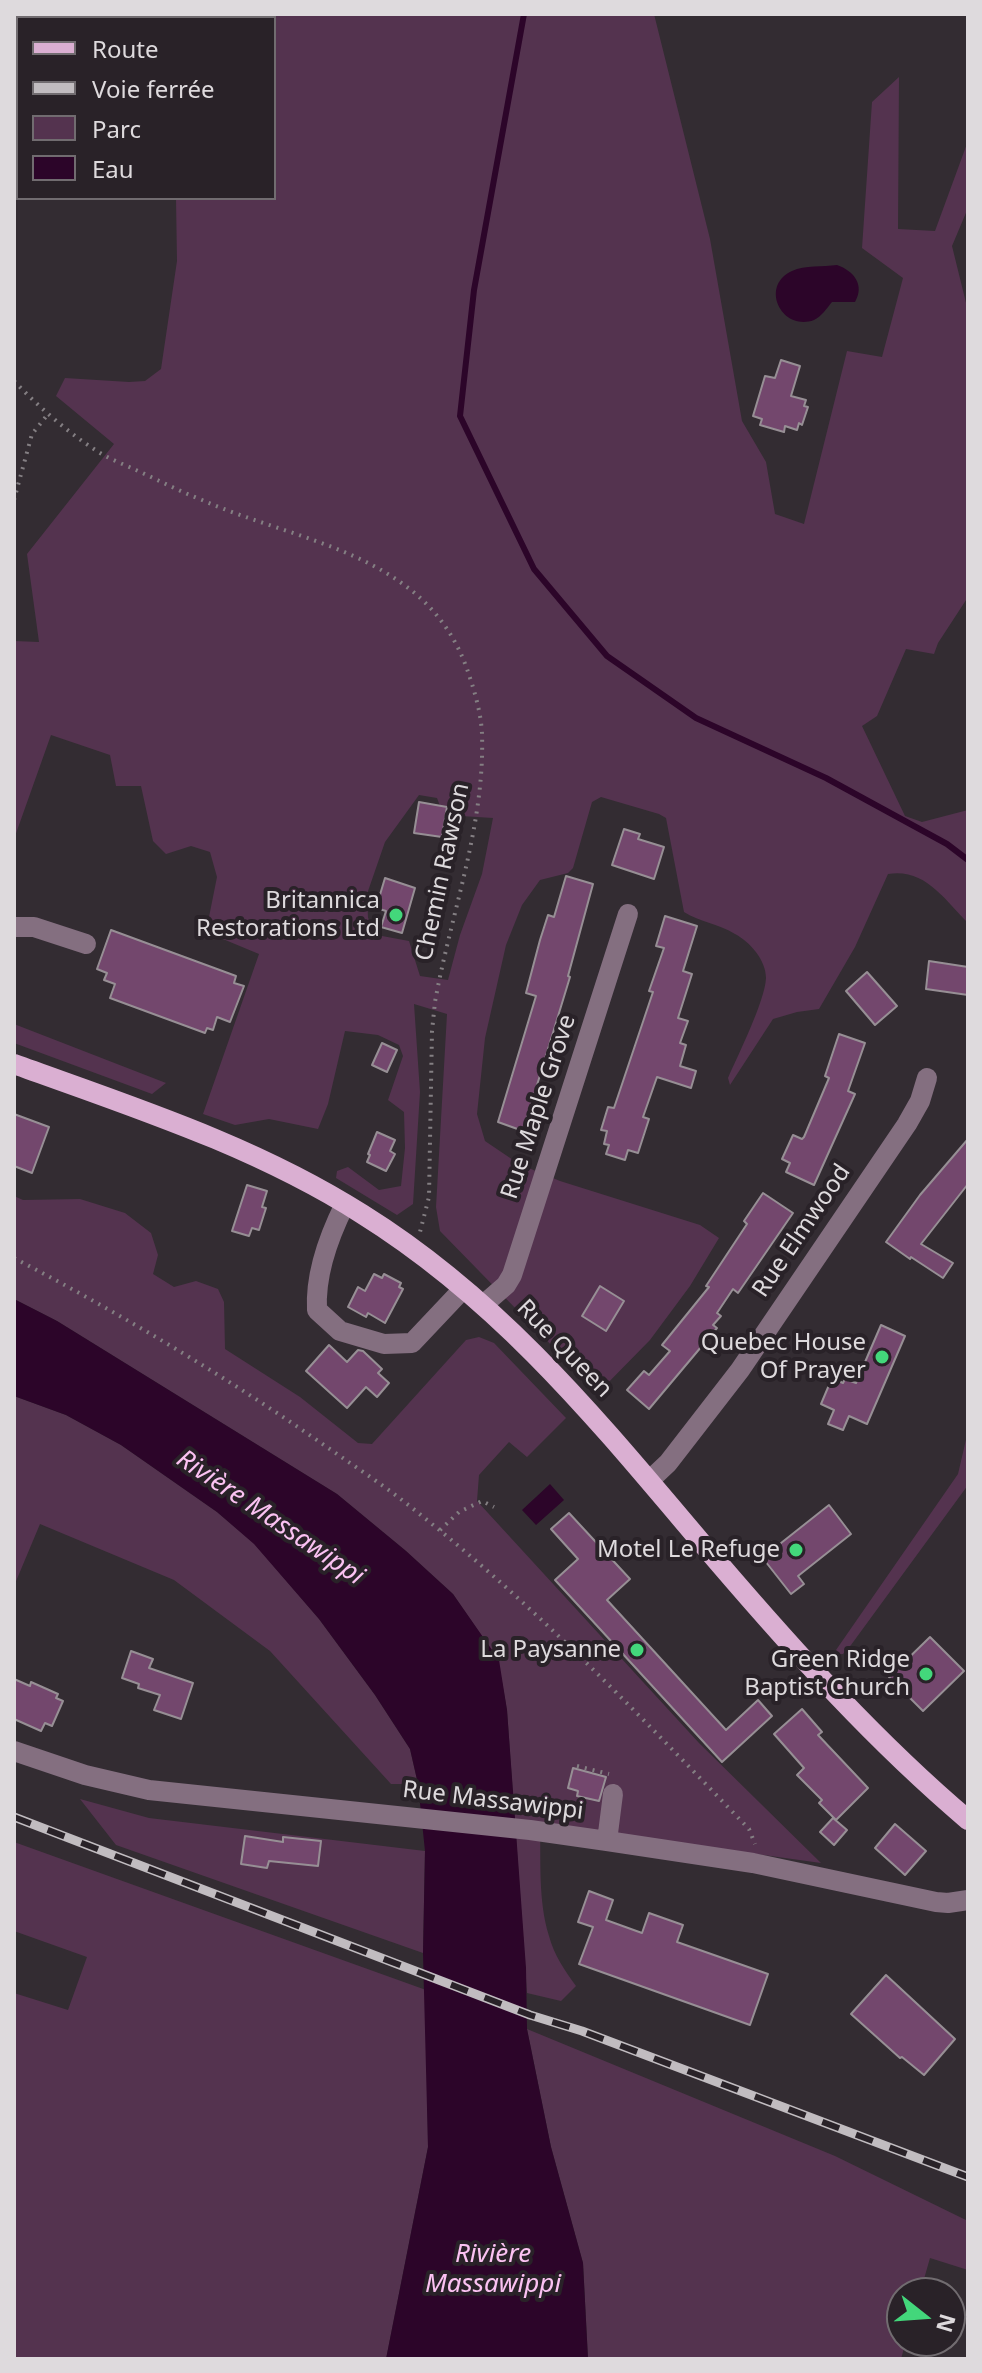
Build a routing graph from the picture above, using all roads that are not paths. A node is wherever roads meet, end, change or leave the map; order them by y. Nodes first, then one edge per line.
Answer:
1 (628, 914) dead end
2 (14, 927) edge
3 (86, 944) dead end
4 (14, 1064) edge
5 (927, 1078) dead end
6 (345, 1204) junction
7 (463, 1289) junction
8 (483, 1305) junction
9 (650, 1480) junction
10 (14, 1751) edge
11 (610, 1789) road end
12 (968, 1820) edge
13 (607, 1841) junction
14 (968, 1900) edge

1 - 8 street, Rue Maple Grove
2 - 3 street
4 - 6 main road, Rue Queen
5 - 9 street, Rue Elmwood
6 - 7 main road, Rue Queen
6 - 7 street
7 - 8 main road, Rue Queen
8 - 9 main road, Rue Queen
9 - 12 main road, Rue Queen
10 - 13 street, Rue Massawippi
11 - 13 street
13 - 14 street, Rue Massawippi

